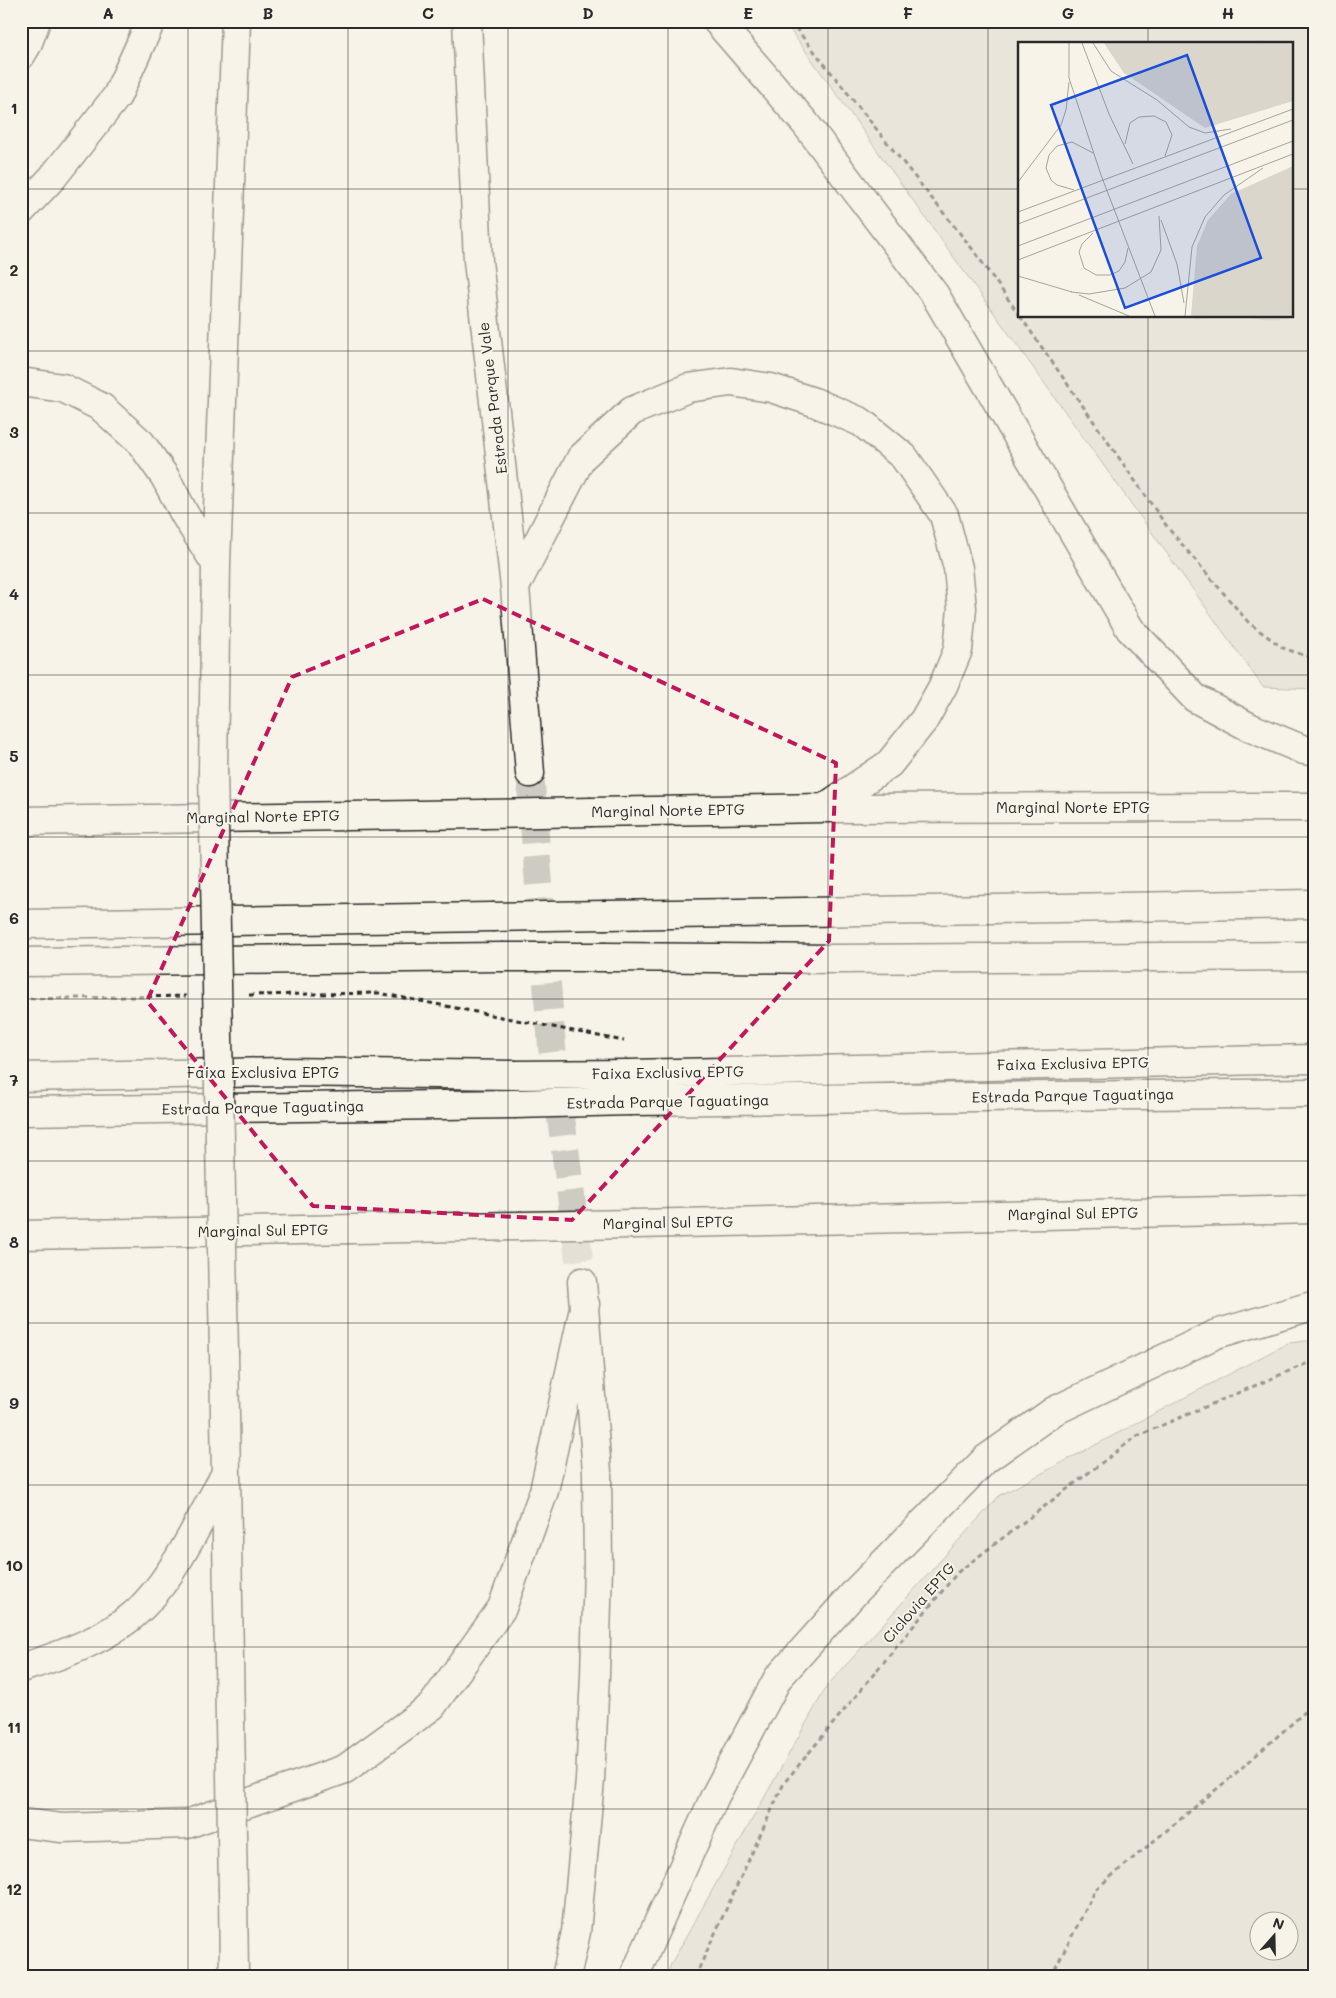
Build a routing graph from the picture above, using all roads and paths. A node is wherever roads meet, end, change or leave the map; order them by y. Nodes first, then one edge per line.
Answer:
1 (36, 21) edge
2 (151, 21) edge
3 (236, 21) edge
4 (467, 21) edge
5 (717, 21) edge
6 (790, 21) edge
7 (22, 55) edge
8 (21, 211) edge
9 (1018, 313) edge
10 (1021, 318) edge
11 (21, 382) edge
12 (216, 564) junction
13 (515, 587) junction
14 (1315, 659) edge
15 (1315, 752) edge
16 (530, 773) tunnel mouth
17 (1315, 807) edge
18 (824, 808) junction
19 (21, 821) edge
20 (1315, 904) edge
21 (21, 924) edge
22 (1315, 956) edge
23 (21, 962) edge
24 (190, 996) dead end
25 (240, 996) dead end
26 (21, 999) edge
27 (630, 1042) dead end
28 (1315, 1059) edge
29 (21, 1077) edge
30 (1315, 1093) edge
31 (21, 1111) edge
32 (1315, 1209) edge
33 (21, 1235) edge
34 (1315, 1305) edge
35 (1315, 1360) edge
36 (225, 1474) junction
37 (21, 1668) edge
38 (1315, 1703) edge
39 (21, 1822) edge
40 (234, 1977) edge
41 (566, 1977) edge
42 (634, 1977) edge
43 (694, 1977) edge
44 (1052, 1977) edge

1 - 7 main road
2 - 8 main road
3 - 12 main road
4 - 13 main road, Estrada Parque Vale
5 - 15 main road
6 - 9 path
10 - 14 path
11 - 12 main road
12 - 36 main road, bridge
13 - 16 main road, Estrada Parque Vale
13 - 18 main road
17 - 18 main road, Marginal Norte EPTG
18 - 19 main road, Marginal Norte EPTG, bridge
20 - 21 main road, bridge
22 - 23 main road, bridge
24 - 26 path
25 - 27 path
28 - 29 main road, Faixa Exclusiva EPTG, bridge
30 - 31 main road, Estrada Parque Taguatinga, bridge
32 - 33 main road, Marginal Sul EPTG, bridge
34 - 42 main road
35 - 43 path, Ciclovia EPTG
36 - 37 main road
36 - 40 main road, bridge
38 - 44 path
39 - 41 main road

